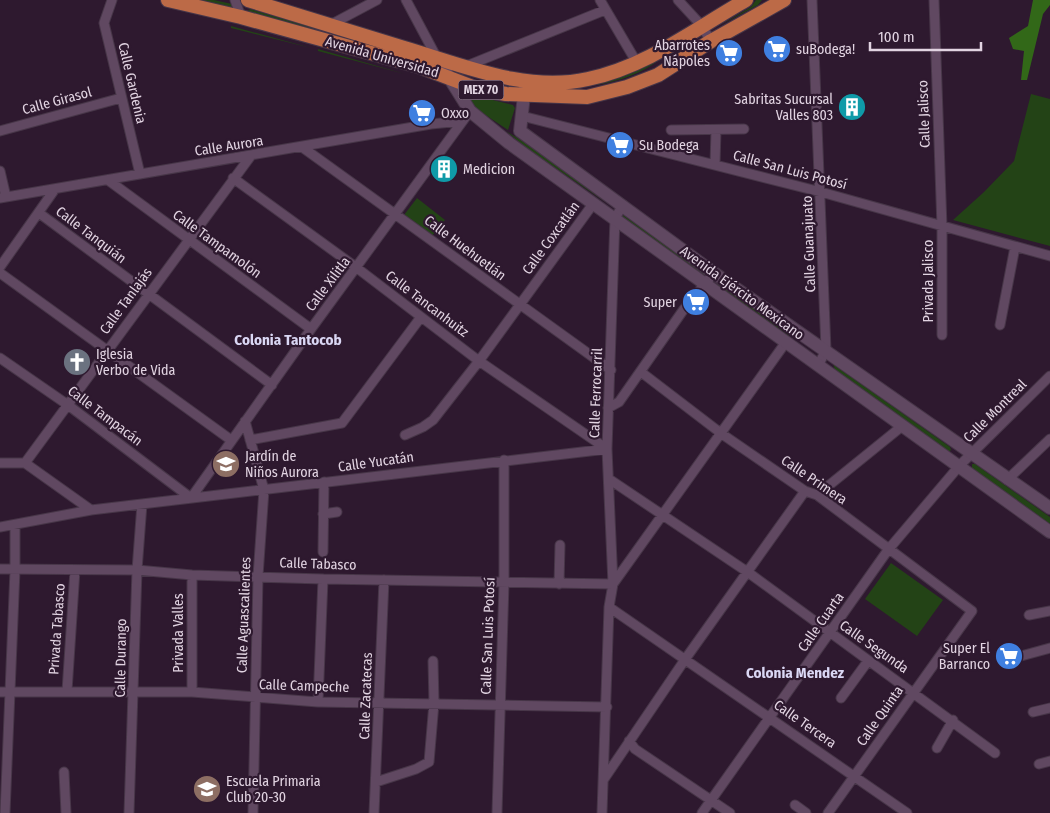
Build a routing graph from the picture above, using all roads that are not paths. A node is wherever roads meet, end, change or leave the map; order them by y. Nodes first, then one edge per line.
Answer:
1 (112, 0) edge
2 (168, 0) edge
3 (235, 0) edge
4 (248, 0) edge
5 (377, 0) edge
6 (406, 0) edge
7 (600, 0) edge
8 (678, 0) edge
9 (746, 0) edge
10 (784, 0) edge
11 (812, 0) edge
12 (934, 0) edge
13 (605, 10) junction
14 (241, 17) junction
15 (330, 25) junction
16 (701, 25) junction
17 (710, 41) junction
18 (437, 58) junction
19 (638, 63) junction
20 (464, 67) junction
21 (450, 78) junction
22 (525, 88) junction
23 (121, 98) junction
24 (466, 116) junction
25 (522, 116) junction
26 (744, 129) dead end
27 (671, 130) dead end
28 (716, 130) junction
29 (0, 131) edge
30 (302, 147) junction
31 (250, 157) junction
32 (715, 164) junction
33 (0, 170) edge
34 (140, 174) junction
35 (233, 178) junction
36 (108, 180) junction
37 (55, 189) junction
38 (821, 192) junction
39 (3, 198) edge
40 (593, 204) junction
41 (623, 205) junction
42 (39, 213) junction
43 (396, 214) junction
44 (615, 218) junction
45 (942, 227) junction
46 (187, 240) junction
47 (1015, 247) junction
48 (1050, 256) edge
49 (0, 267) edge
50 (357, 268) junction
51 (0, 272) edge
52 (714, 273) junction
53 (704, 285) junction
54 (148, 294) junction
55 (519, 305) junction
56 (421, 317) junction
57 (1000, 325) dead end
58 (311, 329) junction
59 (942, 335) dead end
60 (786, 342) junction
61 (826, 350) junction
62 (106, 351) junction
63 (0, 358) edge
64 (479, 361) junction
65 (818, 366) junction
66 (611, 370) junction
67 (642, 372) junction
68 (1050, 376) edge
69 (272, 385) junction
70 (68, 405) junction
71 (608, 408) junction
72 (245, 421) junction
73 (901, 427) junction
74 (405, 434) dead end
75 (722, 434) junction
76 (1050, 439) edge
77 (231, 440) junction
78 (250, 440) junction
79 (607, 449) junction
80 (971, 455) junction
81 (504, 460) junction
82 (0, 463) edge
83 (25, 463) junction
84 (960, 466) junction
85 (609, 479) junction
86 (1007, 480) junction
87 (324, 482) junction
88 (264, 490) junction
89 (805, 491) junction
90 (817, 495) junction
91 (191, 498) junction
92 (142, 504) junction
93 (1050, 508) edge
94 (91, 510) junction
95 (337, 512) dead end
96 (323, 514) junction
97 (663, 514) junction
98 (15, 525) junction
99 (0, 528) edge
100 (1050, 532) edge
101 (560, 545) dead end
102 (888, 550) junction
103 (322, 552) dead end
104 (0, 569) edge
105 (15, 570) junction
106 (75, 570) junction
107 (137, 570) junction
108 (749, 573) junction
109 (192, 574) junction
110 (258, 576) junction
111 (323, 579) junction
112 (384, 580) junction
113 (504, 583) junction
114 (559, 584) junction
115 (613, 584) junction
116 (609, 607) junction
117 (1050, 610) edge
118 (972, 611) joint
119 (1029, 616) dead end
120 (830, 633) junction
121 (1050, 648) edge
122 (1021, 656) dead end
123 (686, 658) junction
124 (433, 661) dead end
125 (868, 661) junction
126 (67, 691) junction
127 (0, 692) edge
128 (192, 692) junction
129 (913, 692) junction
130 (10, 693) junction
131 (134, 694) junction
132 (256, 698) junction
133 (841, 698) dead end
134 (318, 702) junction
135 (379, 703) junction
136 (434, 703) junction
137 (500, 704) junction
138 (607, 707) junction
139 (1050, 708) edge
140 (1033, 712) dead end
141 (771, 717) junction
142 (952, 720) junction
143 (629, 742) junction
144 (936, 748) dead end
145 (995, 753) dead end
146 (1050, 761) edge
147 (1039, 764) dead end
148 (64, 772) dead end
149 (855, 776) junction
150 (604, 779) junction
151 (376, 782) junction
152 (712, 799) junction
153 (795, 805) dead end
154 (0, 813) edge
155 (6, 813) edge
156 (66, 813) edge
157 (129, 813) edge
158 (253, 813) edge
159 (374, 813) edge
160 (496, 813) edge
161 (602, 813) edge
162 (702, 813) edge
163 (730, 813) edge
164 (806, 813) edge
165 (828, 813) edge
166 (907, 813) edge

1 - 23 street, Calle Gardenia
2 - 14 main road, Avenida Universidad / MEX 70
3 - 14 street
4 - 15 main road, Avenida Universidad / MEX 70
5 - 15 street
6 - 18 street
7 - 13 street
8 - 16 street
9 - 16 main road, Avenida Universidad / MEX 70
10 - 17 main road, Avenida Universidad / MEX 70
11 - 38 street, Calle Guanajuato
12 - 45 street, Calle Jalisco
13 - 19 street
13 - 20 street
14 - 21 main road, Avenida Universidad / MEX 70
15 - 18 main road, Avenida Universidad / MEX 70
16 - 17 street
16 - 19 main road, Avenida Universidad / MEX 70
17 - 22 main road, Avenida Universidad / MEX 70
18 - 20 main road, Avenida Universidad / MEX 70
18 - 21 main road, Avenida Ejército Mexicano
19 - 22 main road, Avenida Universidad / MEX 70
20 - 22 main road, Avenida Universidad / MEX 70
21 - 22 main road, Avenida Universidad / MEX 70
21 - 24 main road, Avenida Ejército Mexicano
22 - 25 main road, Avenida Ejército Mexicano
23 - 29 street, Calle Girasol
23 - 34 street, Calle Gardenia
24 - 30 street, Calle Aurora
24 - 40 main road, Avenida Ejército Mexicano
24 - 43 street, Calle Xilitla
25 - 32 street, Calle San Luis Potosí
25 - 41 main road, Avenida Ejército Mexicano
26 - 28 street
27 - 28 street
28 - 32 street
30 - 31 street, Calle Aurora
30 - 43 street, Calle Huehuetlán
31 - 34 street, Calle Aurora
31 - 35 street, Calle Tanlajás
32 - 38 street, Calle San Luis Potosí
33 - 39 street
34 - 36 street, Calle Aurora
35 - 46 street, Calle Tanlajás
35 - 50 street, Calle Tancanhuitz
36 - 37 street, Calle Aurora
36 - 46 street, Calle Tampamolón
37 - 39 street, Calle Aurora
37 - 42 street
38 - 45 street, Calle San Luis Potosí
38 - 61 street, Calle Guanajuato
40 - 44 main road, Avenida Ejército Mexicano
40 - 55 street, Calle Coxcatlán
41 - 44 street
41 - 52 main road, Avenida Ejército Mexicano
42 - 49 street
42 - 54 street, Calle Tanquián
43 - 50 street, Calle Xilitla
43 - 55 street, Calle Huehuetlán
44 - 53 main road, Avenida Ejército Mexicano
44 - 66 street, Calle Ferrocarril
45 - 47 street, Calle San Luis Potosí
45 - 59 street, Privada Jalisco
46 - 54 street, Calle Tanlajás
46 - 58 street, Calle Tampamolón
47 - 48 street, Calle San Luis Potosí
47 - 57 street
50 - 56 street, Calle Tancanhuitz
50 - 58 street, Calle Xilitla
51 - 62 street
52 - 53 street
52 - 61 main road, Avenida Ejército Mexicano
53 - 60 main road, Avenida Ejército Mexicano
53 - 67 street
54 - 62 street, Calle Tanlajás
54 - 69 street, Calle Tanquián
55 - 64 street, Calle Coxcatlán
55 - 66 street, Calle Huehuetlán
56 - 64 street, Calle Tancanhuitz
56 - 78 street
58 - 69 street, Calle Xilitla
60 - 65 main road, Avenida Ejército Mexicano
60 - 75 street
61 - 65 street, Calle Guanajuato
61 - 80 main road, Avenida Ejército Mexicano
62 - 70 street, Calle Tanlajás
62 - 77 street
63 - 70 street, Calle Tampacán
64 - 74 street, Calle Coxcatlán
64 - 79 street, Calle Tancanhuitz
65 - 73 main road, Avenida Ejército Mexicano
66 - 71 street, Calle Ferrocarril
67 - 71 street
67 - 75 street, Calle Primera
68 - 80 street, Calle Montreal
69 - 72 street, Calle Xilitla
70 - 83 street, Calle Tanlajás
70 - 91 street, Calle Tampacán
71 - 79 street, Calle Ferrocarril
72 - 77 street, Calle Xilitla
72 - 78 street, Calle Aguascalientes
73 - 84 main road, Avenida Ejército Mexicano
73 - 90 street
75 - 89 street, Calle Primera
75 - 97 street
76 - 86 street
77 - 91 street, Calle Xilitla
78 - 88 street, Calle Aguascalientes
79 - 81 street, Calle Yucatán
79 - 85 street, Calle Ferrocarril
80 - 84 street, Calle Montreal
80 - 86 main road, Avenida Ejército Mexicano
81 - 87 street, Calle Yucatán
81 - 113 street, Calle San Luis Potosí
82 - 83 street
83 - 94 street
84 - 100 main road, Avenida Ejército Mexicano
84 - 102 street, Calle Cuarta
85 - 97 street, Calle Segunda
85 - 115 street, Calle Ferrocarril
86 - 93 main road, Avenida Ejército Mexicano
87 - 88 street, Calle Yucatán
87 - 96 street
88 - 91 street, Calle Yucatán
88 - 110 street, Calle Aguascalientes
89 - 90 street, Calle Primera
89 - 108 street
90 - 102 street, Calle Primera
91 - 92 street, Calle Yucatán
92 - 94 street, Calle Yucatán
92 - 107 street, Calle Durango
94 - 98 street, Calle Yucatán
95 - 96 street
96 - 103 street
97 - 108 street, Calle Segunda
97 - 115 street
98 - 99 street, Calle Yucatán
98 - 105 street
101 - 114 street
102 - 118 street, Calle Primera
102 - 120 street, Calle Cuarta
104 - 105 street, Calle Tabasco
105 - 106 street, Calle Tabasco
105 - 130 street
106 - 107 street, Calle Tabasco
106 - 126 street, Privada Tabasco
107 - 109 street, Calle Tabasco
107 - 131 street, Calle Durango
108 - 120 street, Calle Segunda
108 - 123 street
109 - 110 street, Calle Tabasco
109 - 128 street, Privada Valles
110 - 111 street, Calle Tabasco
110 - 132 street, Calle Aguascalientes
111 - 112 street, Calle Tabasco
111 - 134 street
112 - 113 street, Calle Tabasco
112 - 135 street, Calle Zacatecas
113 - 114 street, Calle Tabasco
113 - 137 street, Calle San Luis Potosí
114 - 115 street, Calle Tabasco
115 - 116 street
116 - 123 street, Calle Tercera
116 - 138 street
117 - 119 street
118 - 129 street, Calle Quinta
120 - 125 street, Calle Segunda
120 - 141 street, Calle Cuarta
121 - 122 street
123 - 141 street, Calle Tercera
123 - 143 street
124 - 136 street
125 - 129 street, Calle Segunda
125 - 133 street
126 - 130 street, Calle Campeche
126 - 131 street, Calle Campeche
127 - 130 street, Calle Campeche
128 - 131 street, Calle Campeche
128 - 132 street, Calle Campeche
129 - 142 street, Calle Segunda
129 - 149 street, Calle Quinta
130 - 155 street
131 - 157 street, Calle Durango
132 - 134 street, Calle Campeche
132 - 158 street, Calle Aguascalientes
134 - 135 street, Calle Campeche
135 - 136 street, Calle Campeche
135 - 151 street, Calle Zacatecas
136 - 137 street, Calle Campeche
136 - 151 street
137 - 138 street, Calle Campeche
137 - 160 street, Calle San Luis Potosí
138 - 150 street
139 - 140 street
141 - 149 street, Calle Tercera
141 - 152 street, Calle Cuarta
142 - 144 street
142 - 145 street, Calle Segunda
143 - 150 street
143 - 152 street
146 - 147 street
148 - 156 street
149 - 165 street, Calle Quinta
149 - 166 street, Calle Tercera
150 - 161 street
151 - 159 street, Calle Zacatecas
152 - 162 street, Calle Cuarta
152 - 163 street
153 - 164 street
154 - 155 street

